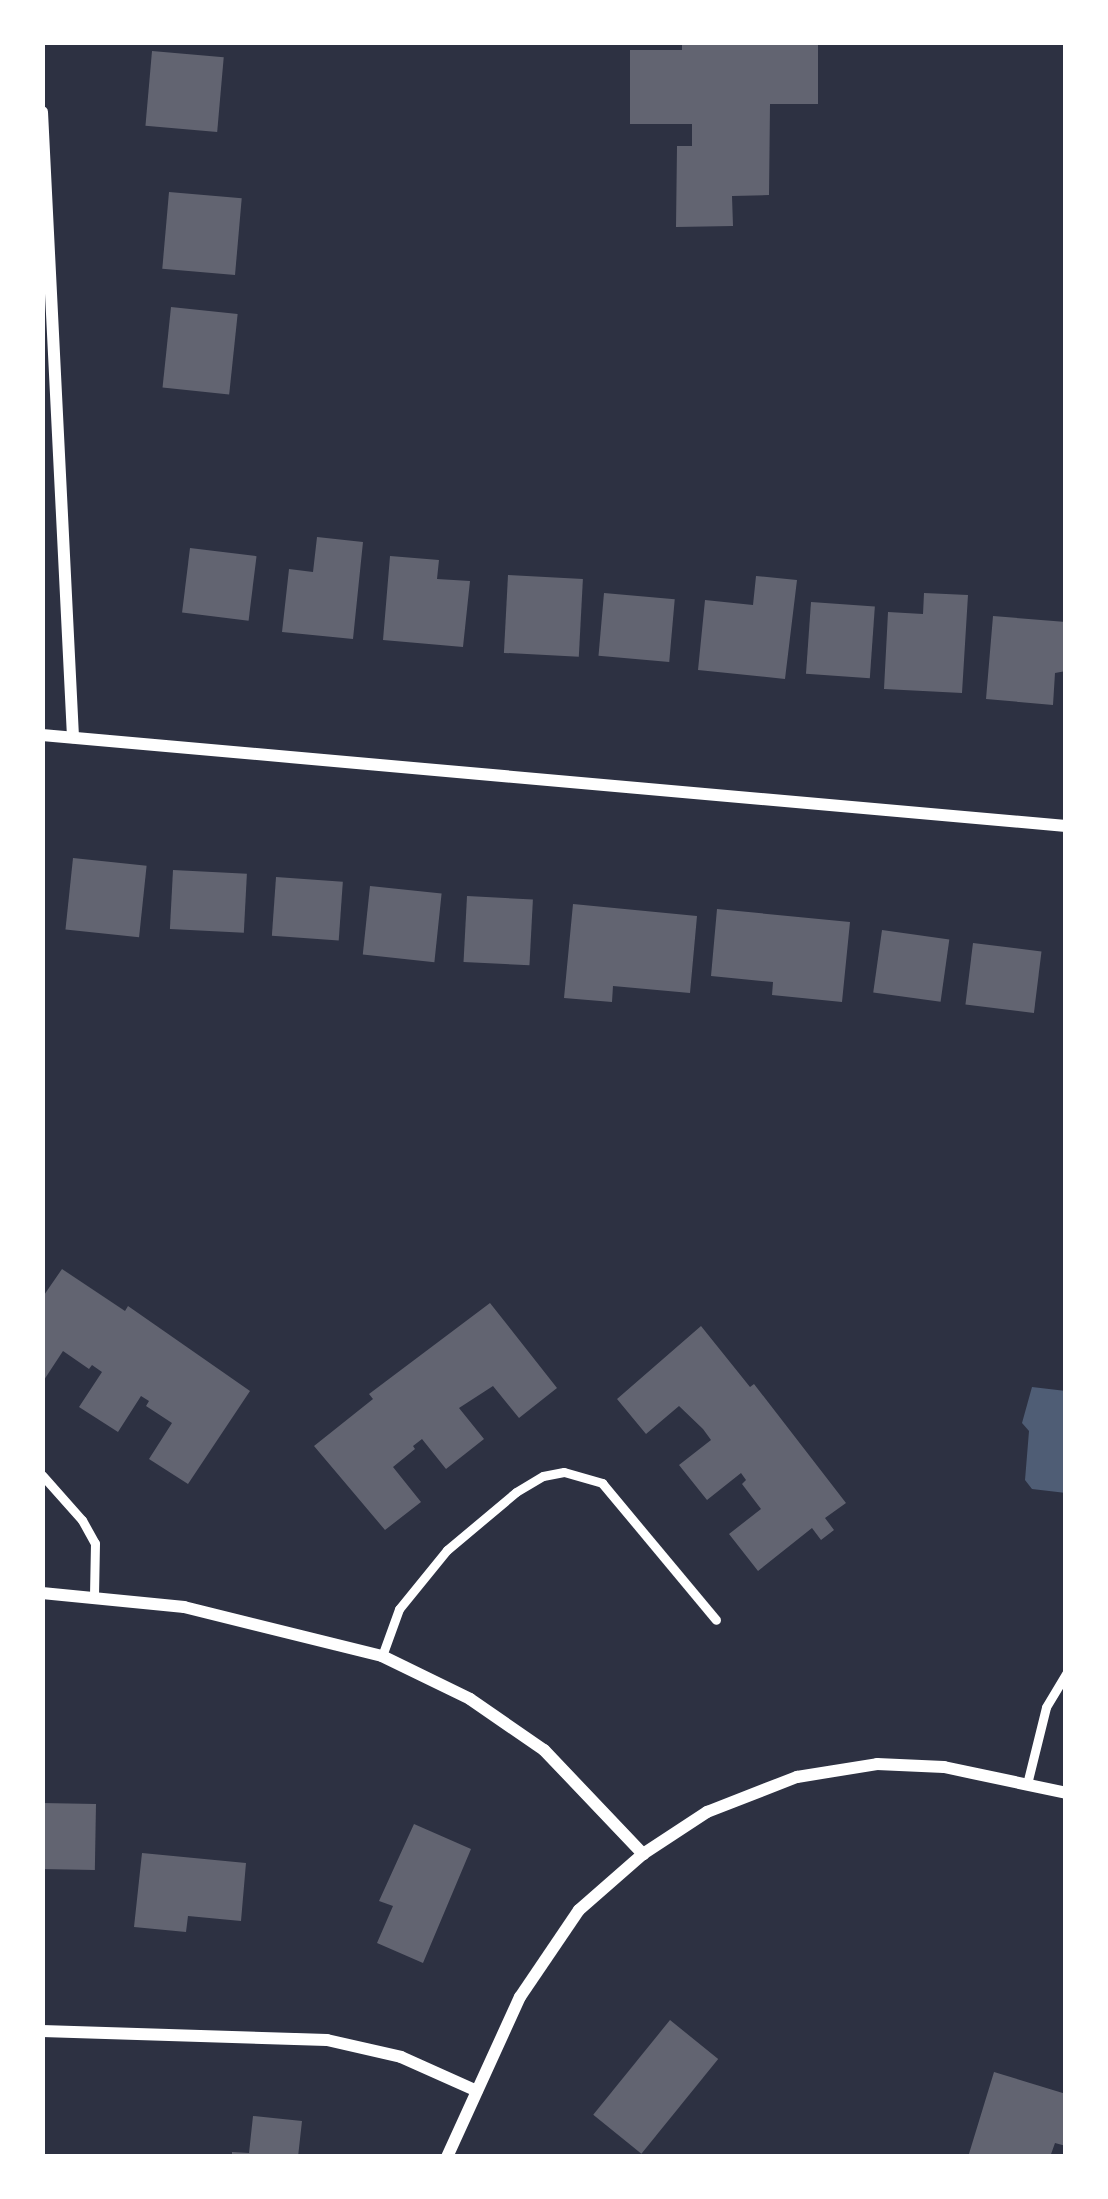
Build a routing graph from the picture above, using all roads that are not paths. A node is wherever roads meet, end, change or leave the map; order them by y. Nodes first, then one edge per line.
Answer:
1 (42, 112) edge
2 (42, 734) edge
3 (73, 737) junction
4 (1066, 826) edge
5 (42, 1474) edge
6 (42, 1592) edge
7 (94, 1594) junction
8 (716, 1621) dead end
9 (382, 1656) junction
10 (1066, 1674) edge
11 (1027, 1784) junction
12 (1066, 1792) edge
13 (643, 1854) junction
14 (42, 2031) edge
15 (477, 2091) junction
16 (447, 2157) edge

1 - 3 street
2 - 3 street
3 - 4 street
5 - 7 lane
6 - 7 street
7 - 9 street
8 - 9 lane
9 - 13 street
10 - 11 lane
11 - 12 street
11 - 13 street
13 - 15 street
14 - 15 street
15 - 16 street

